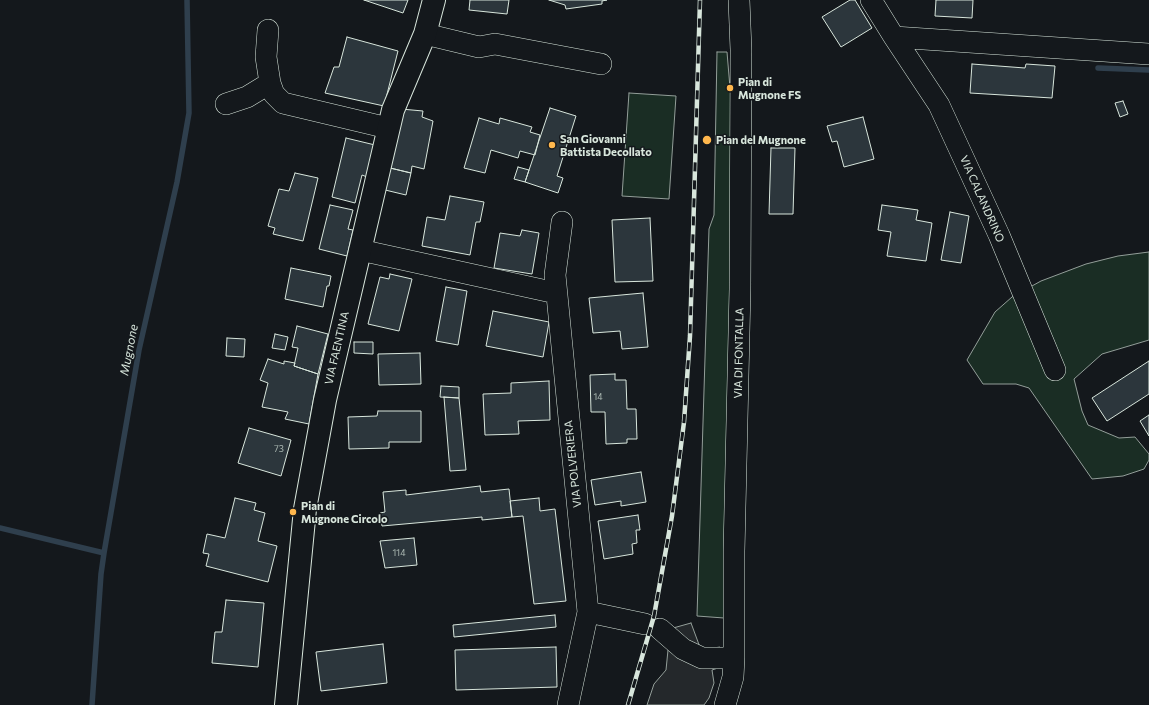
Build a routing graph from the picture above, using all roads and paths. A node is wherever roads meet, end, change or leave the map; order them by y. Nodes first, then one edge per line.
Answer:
1 (434, 0) edge
2 (739, 0) edge
3 (871, 0) edge
4 (426, 28) junction
5 (268, 30) dead end
6 (894, 36) junction
7 (1149, 54) edge
8 (601, 64) dead end
9 (270, 83) junction
10 (226, 104) dead end
11 (388, 128) junction
12 (562, 222) dead end
13 (360, 250) junction
14 (556, 293) junction
15 (1055, 370) dead end
16 (588, 612) junction
17 (734, 658) junction
18 (286, 705) edge
19 (568, 705) edge
20 (725, 705) edge

1 - 4 main road, VIA FAENTINA
2 - 17 street, VIA DI FONTALLA
3 - 6 street, VIA CALANDRINO
4 - 8 street
4 - 11 main road, VIA FAENTINA
5 - 9 street
6 - 7 street
6 - 15 street, VIA CALANDRINO
9 - 10 street
9 - 11 street
11 - 13 main road, VIA FAENTINA
12 - 14 street, VIA POLVERIERA
13 - 14 street
13 - 18 main road, VIA FAENTINA
14 - 16 street, VIA POLVERIERA
16 - 17 street
16 - 19 street, VIA POLVERIERA
17 - 20 street, VIA DI FONTALLA

